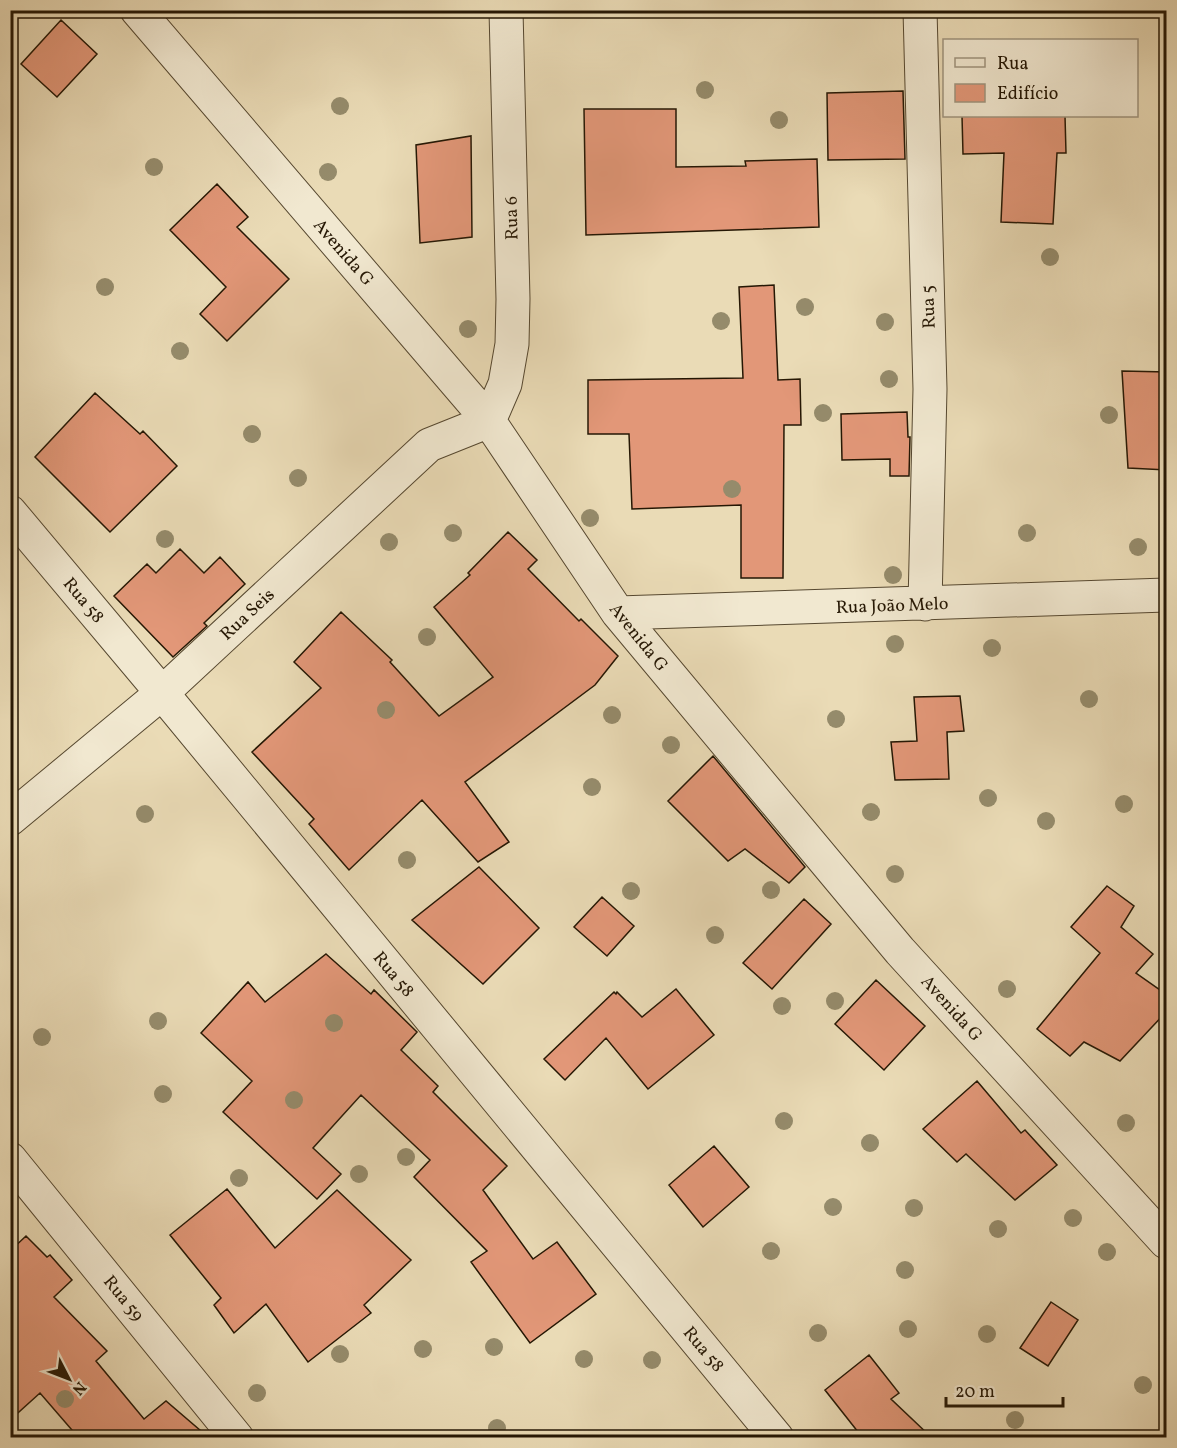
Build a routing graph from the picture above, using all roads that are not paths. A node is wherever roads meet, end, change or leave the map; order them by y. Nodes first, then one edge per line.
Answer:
1 (137, 10) edge
2 (506, 10) edge
3 (920, 10) edge
4 (489, 421) junction
5 (10, 512) edge
6 (1167, 595) edge
7 (925, 604) junction
8 (618, 613) junction
9 (162, 693) junction
10 (10, 819) edge
11 (10, 1159) edge
12 (1167, 1242) edge
13 (237, 1437) edge
14 (777, 1437) edge

1 - 4 street, Avenida G
2 - 4 street, Rua 6
3 - 7 street, Rua 5
4 - 8 street, Avenida G
4 - 9 street, Rua Seis
5 - 9 street, Rua 58
6 - 7 street, Rua João Melo
7 - 8 street, Rua João Melo
8 - 12 street, Avenida G
9 - 10 street, Rua Seis
9 - 14 street, Rua 58
11 - 13 street, Rua 59

